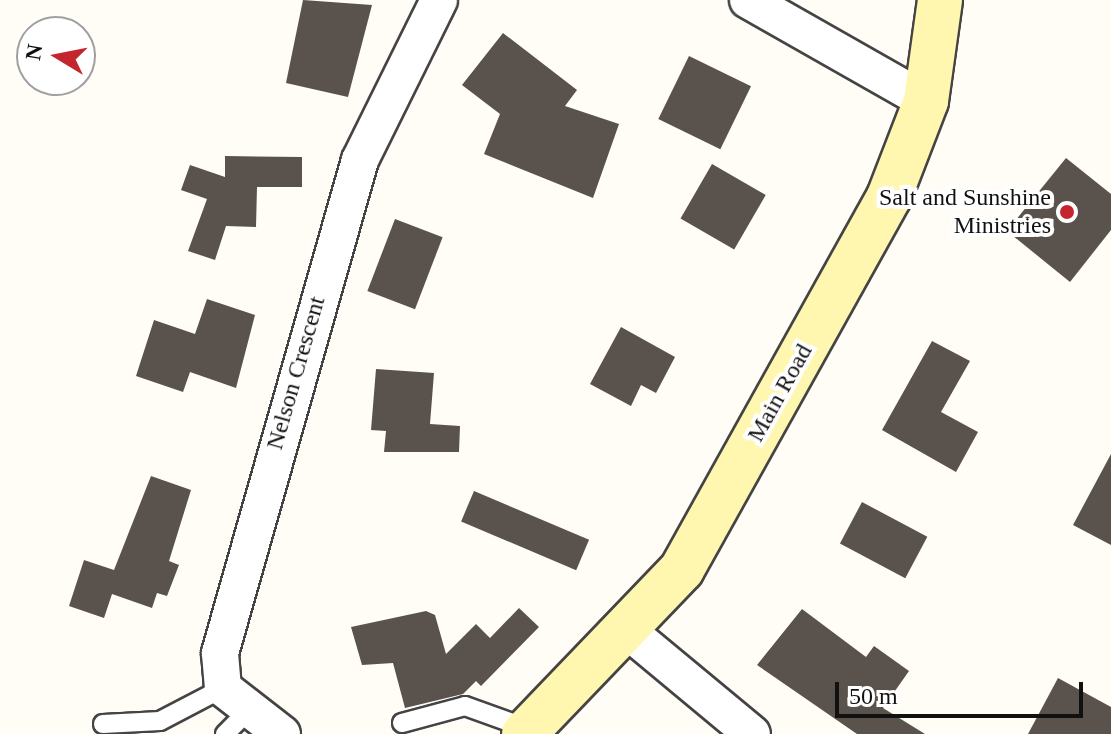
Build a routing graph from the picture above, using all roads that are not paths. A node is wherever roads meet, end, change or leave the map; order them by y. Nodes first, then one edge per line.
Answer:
1 (439, 0) edge
2 (748, 0) edge
3 (940, 0) edge
4 (926, 101) junction
5 (628, 631) junction
6 (232, 711) edge
7 (402, 723) dead end
8 (103, 724) dead end
9 (526, 731) edge
10 (282, 734) edge
11 (752, 734) edge

1 - 6 street, Nelson Crescent
2 - 4 street
3 - 4 main road, Main Road
4 - 5 main road, Main Road
5 - 9 main road, Main Road
5 - 11 street
6 - 8 lane
6 - 10 street
7 - 9 lane

